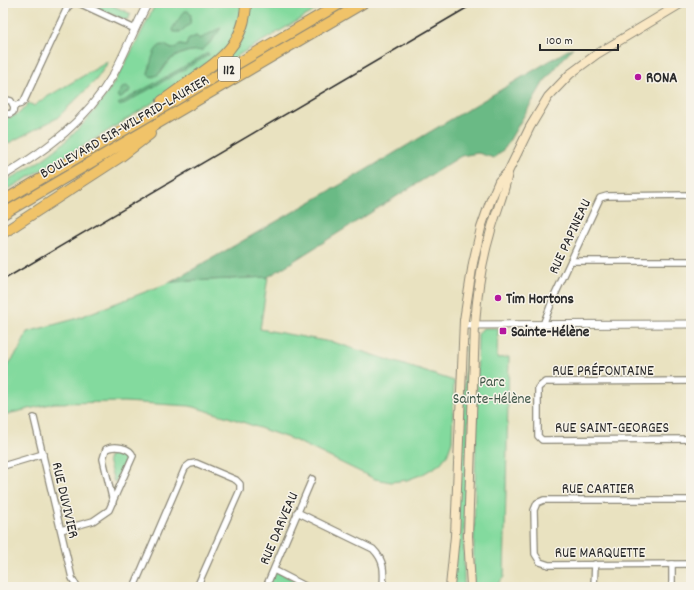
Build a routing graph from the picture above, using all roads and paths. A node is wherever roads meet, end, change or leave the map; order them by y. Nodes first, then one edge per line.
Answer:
1 (72, 3) edge
2 (79, 3) edge
3 (147, 3) edge
4 (246, 3) edge
5 (341, 3) edge
6 (363, 3) edge
7 (682, 3) edge
8 (135, 29) junction
9 (3, 101) edge
10 (195, 101) junction
11 (14, 106) junction
12 (3, 113) edge
13 (117, 134) junction
14 (508, 172) junction
15 (3, 176) edge
16 (691, 195) edge
17 (3, 201) edge
18 (3, 214) edge
19 (3, 233) edge
20 (571, 261) junction
21 (691, 261) edge
22 (691, 324) edge
23 (464, 325) junction
24 (543, 325) junction
25 (474, 326) junction
26 (691, 381) edge
27 (538, 409) joint
28 (34, 418) dead end
29 (691, 439) edge
30 (43, 454) junction
31 (3, 466) edge
32 (312, 479) dead end
33 (691, 500) edge
34 (113, 502) junction
35 (297, 512) junction
36 (61, 530) junction
37 (534, 534) joint
38 (595, 564) junction
39 (672, 564) junction
40 (691, 564) edge
41 (274, 570) junction
42 (77, 587) edge
43 (134, 587) edge
44 (197, 587) edge
45 (266, 587) edge
46 (308, 587) edge
47 (383, 587) edge
48 (450, 587) edge
49 (470, 587) edge
50 (594, 587) edge
51 (672, 587) edge

1 - 11 street
2 - 8 street
3 - 8 street
4 - 13 highway
5 - 13 highway, BOULEVARD SIR-WILFRID-LAURIER / 112
6 - 10 highway, BOULEVARD SIR-WILFRID-LAURIER / 112
7 - 14 main road
8 - 15 street
9 - 11 street
10 - 18 highway, BOULEVARD SIR-WILFRID-LAURIER / 112
10 - 19 highway
11 - 12 street
13 - 17 highway, BOULEVARD SIR-WILFRID-LAURIER / 112
14 - 23 main road
14 - 25 main road
16 - 20 street, RUE PAPINEAU
20 - 21 street
20 - 24 street, RUE PAPINEAU
22 - 24 street
23 - 25 street
23 - 48 main road
24 - 25 street
25 - 49 main road
26 - 27 street, RUE PRÉFONTAINE
27 - 29 street, RUE SAINT-GEORGES
28 - 30 street, RUE DUVIVIER
30 - 31 street
30 - 36 street, RUE DUVIVIER
32 - 35 street, RUE DARVEAU
33 - 37 street, RUE CARTIER
34 - 34 street
34 - 36 street
35 - 41 street, RUE DARVEAU
35 - 47 street
36 - 42 street, RUE DUVIVIER
37 - 38 street, RUE MARQUETTE
38 - 39 street, RUE MARQUETTE
38 - 50 street
39 - 40 street, RUE MARQUETTE
39 - 51 street
41 - 45 street, RUE DARVEAU
41 - 46 street
43 - 44 street

